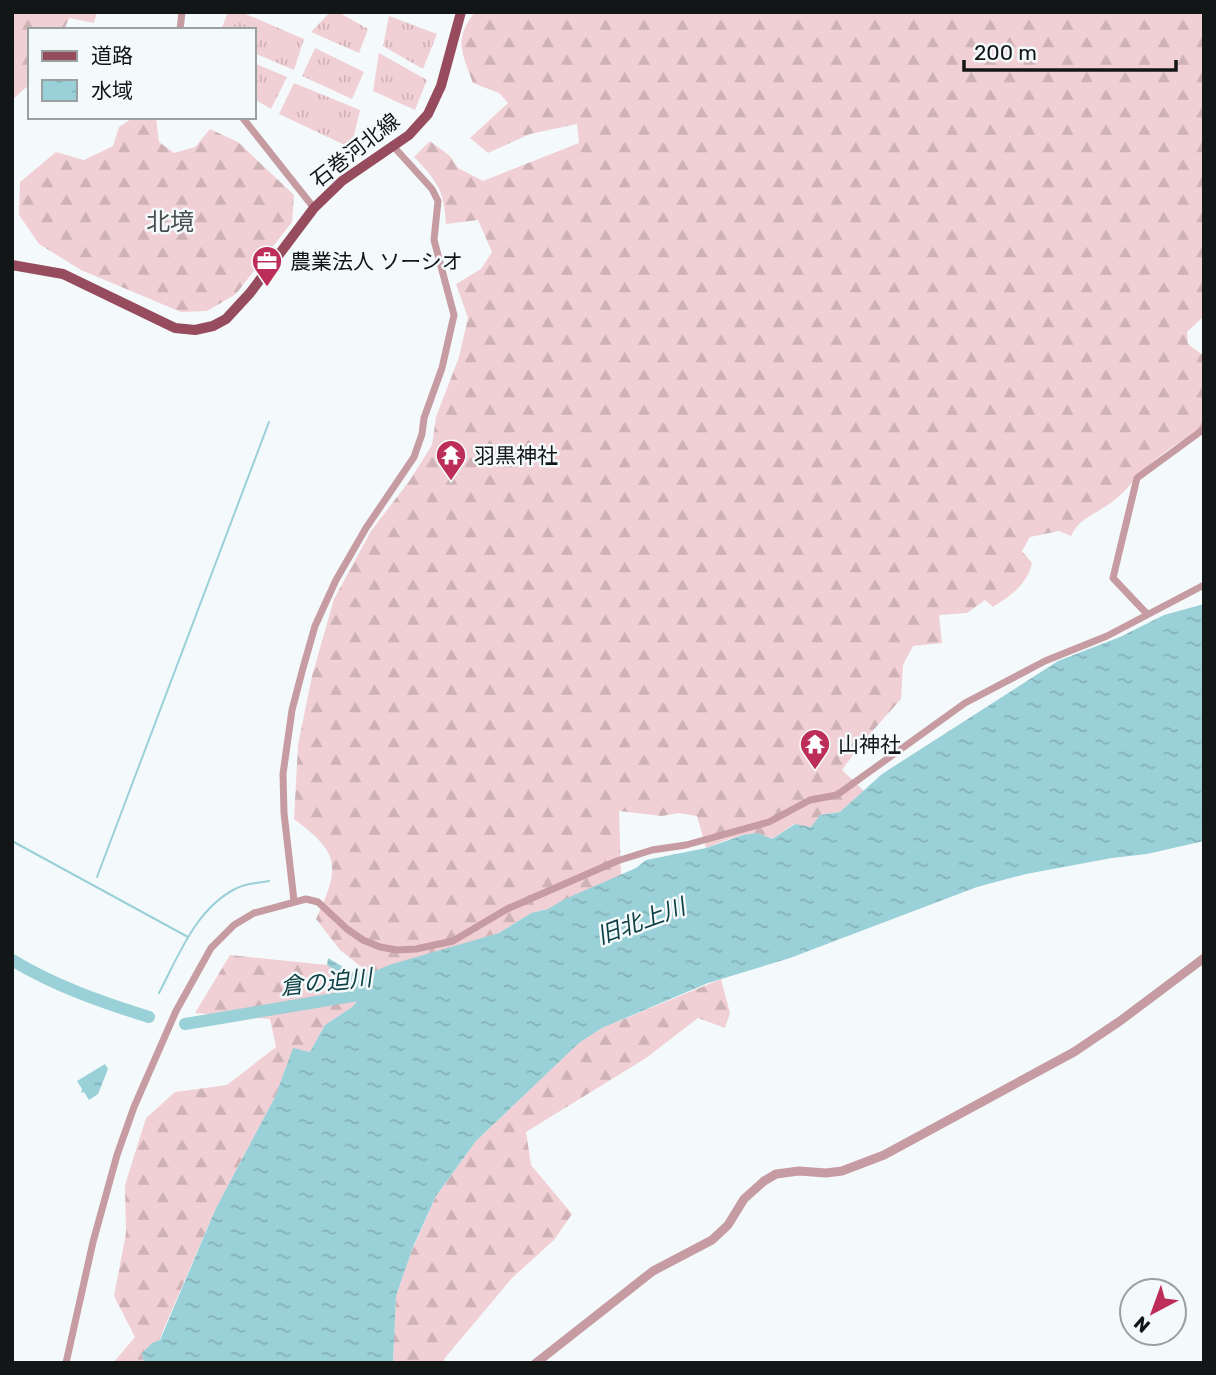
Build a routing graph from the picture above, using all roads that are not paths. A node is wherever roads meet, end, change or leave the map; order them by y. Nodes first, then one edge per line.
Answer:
1 (461, 12) edge
2 (244, 119) edge
3 (394, 147) junction
4 (314, 208) junction
5 (12, 265) edge
6 (1204, 429) edge
7 (1204, 586) edge
8 (1147, 614) junction
9 (295, 901) junction
10 (1204, 958) edge
11 (66, 1363) edge
12 (536, 1363) edge

1 - 3 main road, 石巻河北線
2 - 4 street
3 - 4 main road, 石巻河北線
3 - 9 street
4 - 5 main road, 石巻河北線
6 - 8 street
7 - 8 street
8 - 9 street
9 - 11 street
10 - 12 street

